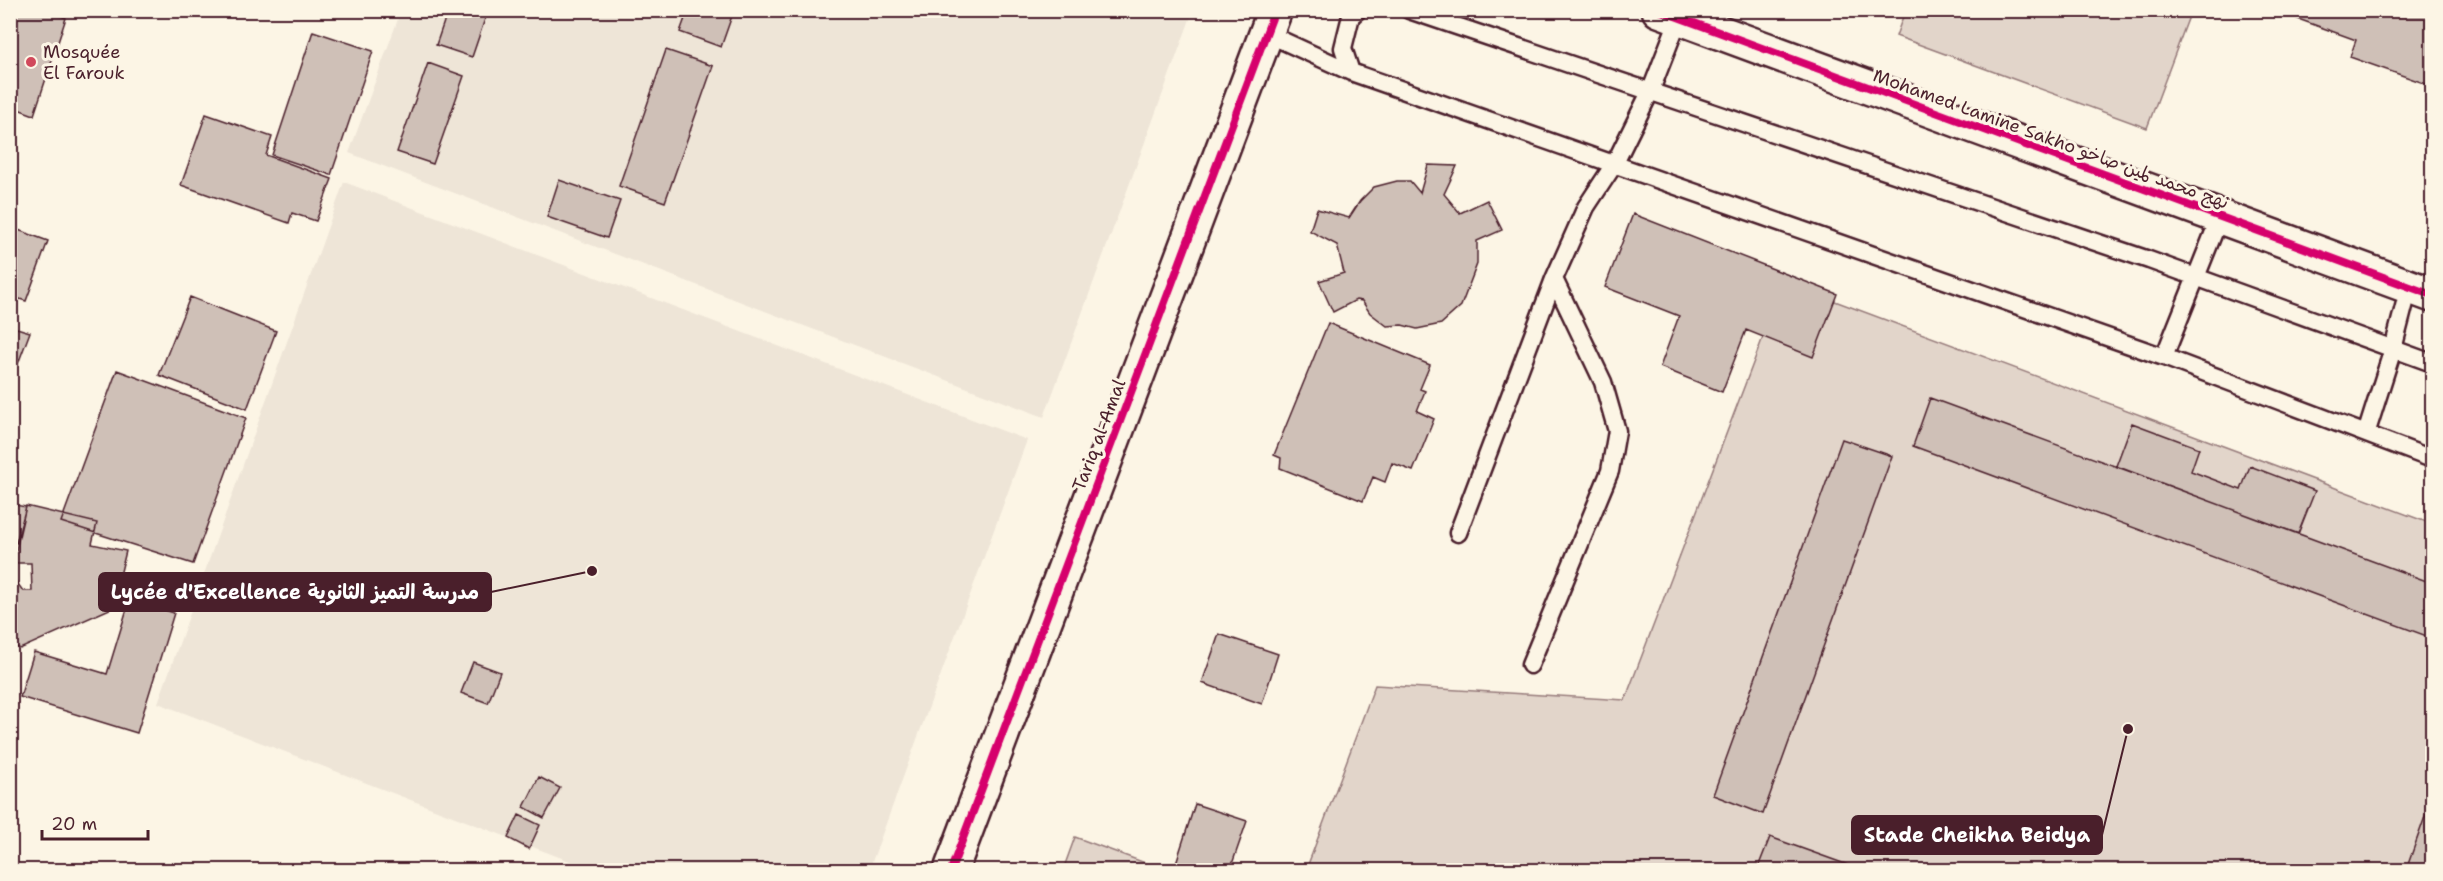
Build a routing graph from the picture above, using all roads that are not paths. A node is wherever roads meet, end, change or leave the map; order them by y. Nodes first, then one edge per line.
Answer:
1 (1358, 10) edge
2 (1409, 10) edge
3 (1669, 14) edge
4 (1271, 22) edge
5 (1351, 72) junction
6 (1651, 90) junction
7 (1615, 163) junction
8 (2220, 217) junction
9 (2197, 277) junction
10 (1554, 279) junction
11 (2421, 291) edge
12 (2393, 349) junction
13 (2164, 357) junction
14 (2433, 363) edge
15 (2366, 434) junction
16 (2433, 459) edge
17 (1458, 533) dead end
18 (1530, 665) dead end
19 (951, 870) edge

1 - 5 lane
2 - 6 lane
3 - 6 lane
3 - 8 street, Mohamed Lamine Sakho نهج محمد لمين صاخو
4 - 5 lane
4 - 19 street, Tariq al-Amal
5 - 7 lane
6 - 7 lane
6 - 9 lane
7 - 10 lane
7 - 13 lane
8 - 9 lane
8 - 11 street, Mohamed Lamine Sakho نهج محمد لمين صاخو
9 - 12 lane
9 - 13 lane
10 - 17 lane
10 - 18 lane
11 - 12 lane
12 - 14 lane
12 - 15 lane
13 - 15 lane
15 - 16 lane

